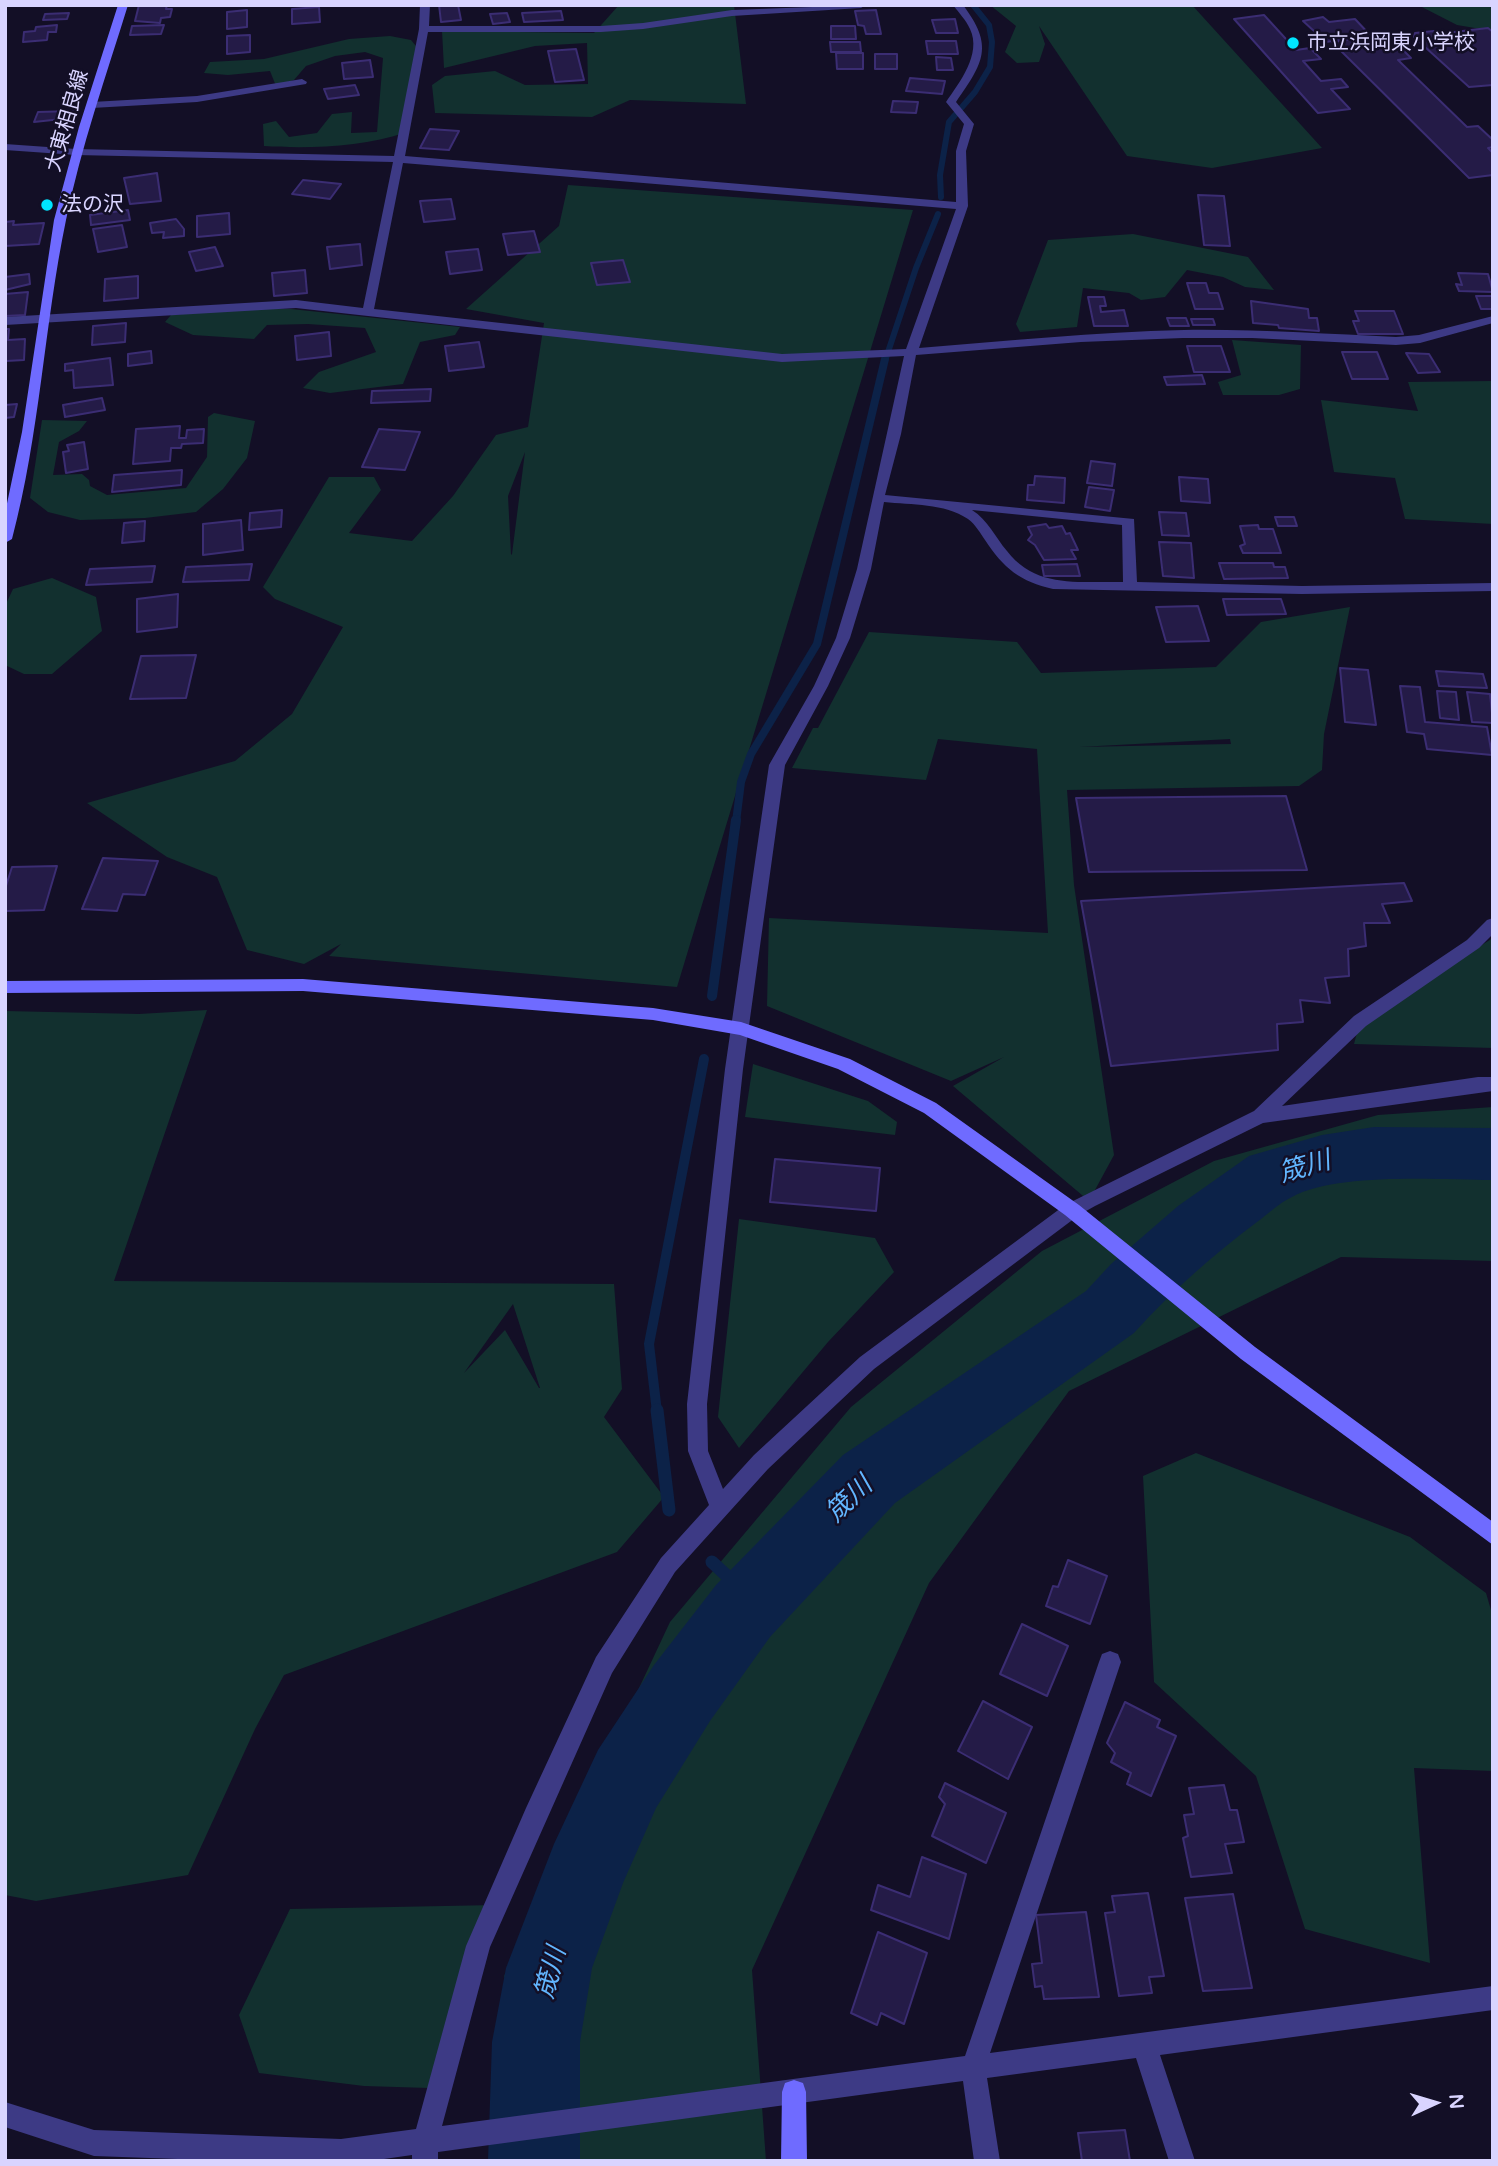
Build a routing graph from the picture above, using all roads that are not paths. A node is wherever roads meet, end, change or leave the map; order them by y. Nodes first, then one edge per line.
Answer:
1 (123, 5) edge
2 (425, 5) edge
3 (860, 5) edge
4 (958, 5) edge
5 (424, 29) junction
6 (302, 82) dead end
7 (92, 105) junction
8 (5, 147) edge
9 (76, 152) junction
10 (400, 159) junction
11 (962, 206) junction
12 (368, 310) junction
13 (45, 318) junction
14 (1493, 319) edge
15 (5, 321) edge
16 (903, 353) junction
17 (878, 498) junction
18 (946, 504) junction
19 (5, 539) edge
20 (1130, 587) junction
21 (1493, 587) edge
22 (1493, 924) edge
23 (5, 986) edge
24 (741, 1029) junction
25 (1493, 1084) edge
26 (1260, 1116) junction
27 (1072, 1210) junction
28 (720, 1506) junction
29 (1493, 1535) edge
30 (1110, 1662) dead end
31 (1493, 1998) edge
32 (1144, 2045) junction
33 (973, 2068) junction
34 (783, 2094) junction
35 (5, 2114) edge
36 (425, 2151) edge
37 (341, 2157) edge
38 (794, 2161) edge
39 (987, 2161) edge
40 (1182, 2161) edge

1 - 7 street, 大東相良線
2 - 5 street
3 - 5 street
4 - 11 street
5 - 10 street
6 - 7 street
7 - 9 street, 大東相良線
8 - 9 street
9 - 10 street
9 - 13 street, 大東相良線
10 - 11 street
10 - 12 street
11 - 16 street
12 - 13 street
12 - 16 street
13 - 15 street
13 - 19 street, 大東相良線
14 - 16 street
16 - 17 street
17 - 18 street
17 - 24 street
18 - 20 street
18 - 20 street
20 - 21 street
22 - 26 street
23 - 24 street
24 - 27 street
24 - 28 street
25 - 26 street
26 - 27 street
27 - 28 street
27 - 29 street
28 - 36 street
30 - 33 street
31 - 32 street
32 - 33 street
32 - 40 street
33 - 34 street
33 - 39 street
34 - 36 street
34 - 38 street
35 - 37 street
36 - 37 street

